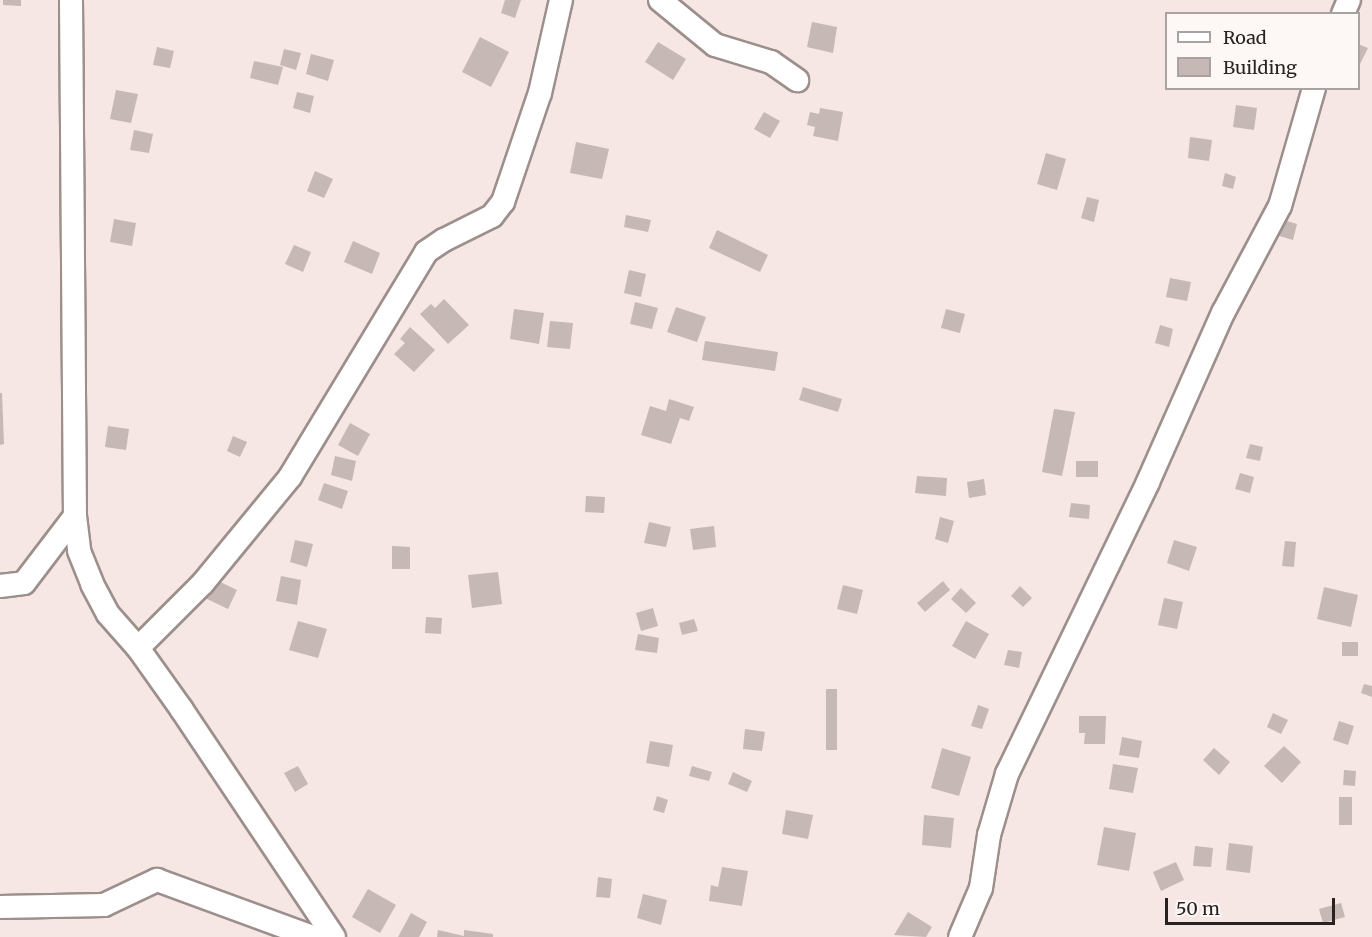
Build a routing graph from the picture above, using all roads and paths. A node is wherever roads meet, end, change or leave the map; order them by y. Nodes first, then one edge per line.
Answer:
1 (71, 0) edge
2 (561, 0) edge
3 (660, 0) edge
4 (797, 80) dead end
5 (1313, 90) edge
6 (75, 516) junction
7 (0, 586) edge
8 (138, 648) junction
9 (0, 907) edge
10 (313, 937) edge
11 (334, 937) edge
12 (960, 937) edge

1 - 6 street
2 - 8 street
3 - 4 street
5 - 12 street
6 - 7 street
6 - 8 street
8 - 11 street
9 - 10 street

